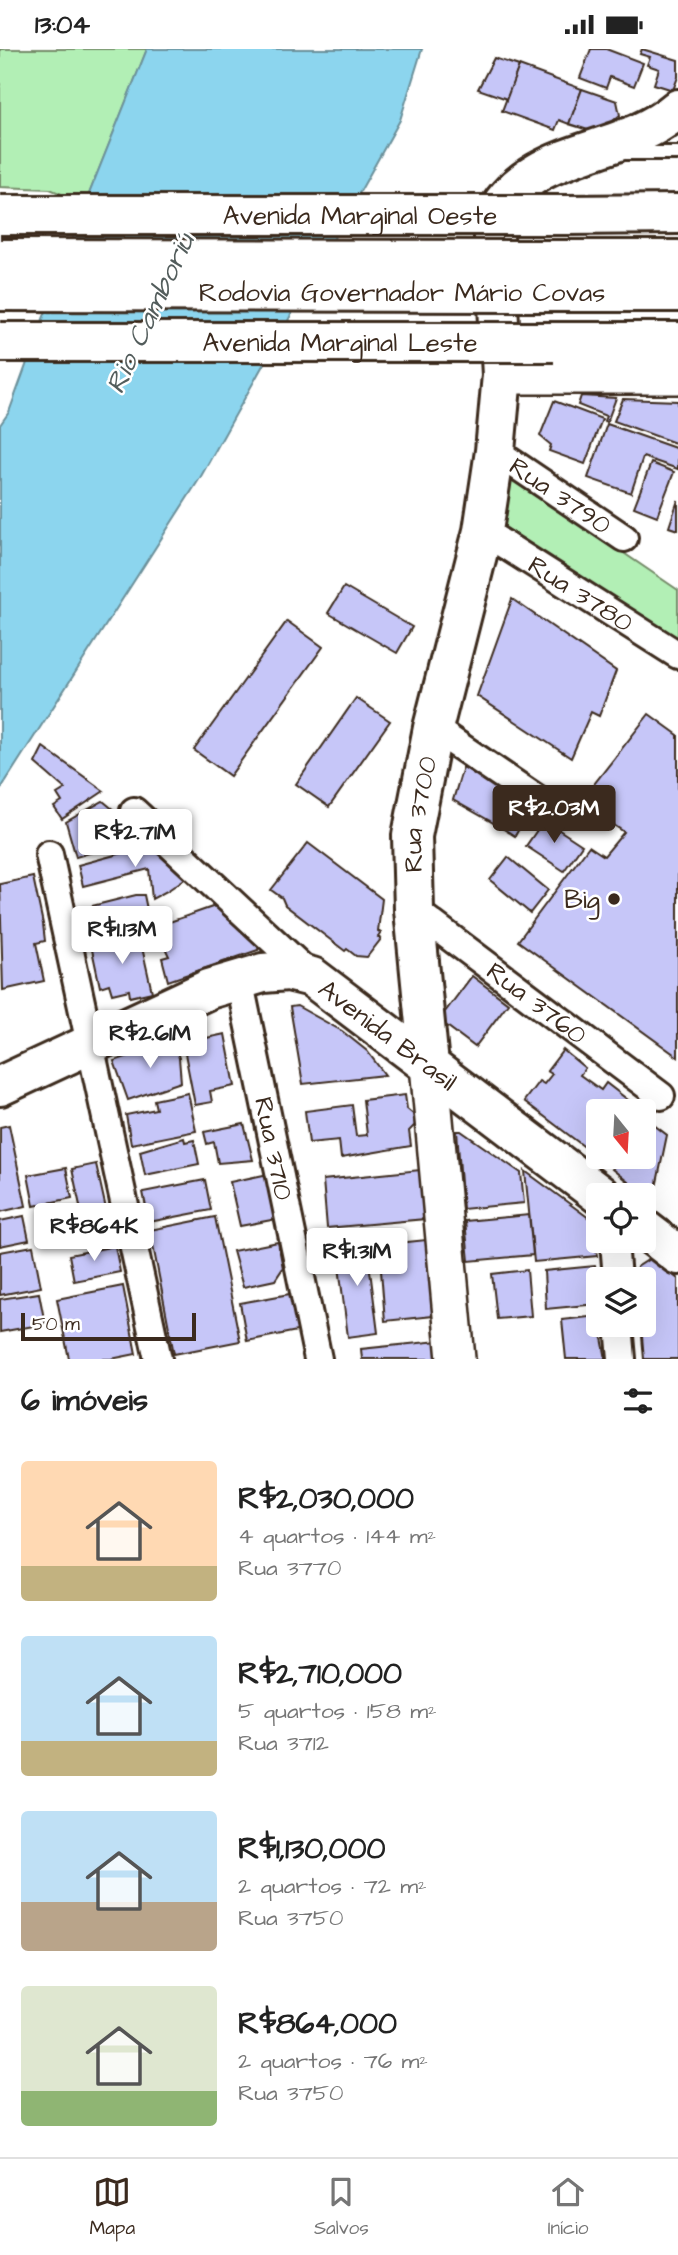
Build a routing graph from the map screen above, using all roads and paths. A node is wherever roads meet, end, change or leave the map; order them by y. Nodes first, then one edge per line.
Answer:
1 (678, 109) edge
2 (587, 153) junction
3 (678, 153) edge
4 (678, 214) edge
5 (0, 215) edge
6 (0, 259) edge
7 (678, 260) edge
8 (544, 276) junction
9 (0, 291) edge
10 (678, 292) edge
11 (678, 341) edge
12 (0, 342) edge
13 (502, 375) junction
14 (678, 375) edge
15 (495, 451) junction
16 (483, 531) junction
17 (624, 538) dead end
18 (678, 655) edge
19 (433, 728) junction
20 (552, 809) dead end
21 (134, 811) dead end
22 (49, 854) dead end
23 (414, 910) junction
24 (312, 977) junction
25 (239, 979) junction
26 (89, 1044) junction
27 (429, 1065) junction
28 (0, 1086) edge
29 (661, 1095) dead end
30 (586, 1184) edge
31 (656, 1238) edge
32 (678, 1255) edge
33 (621, 1337) edge
34 (158, 1359) edge
35 (318, 1359) edge
36 (456, 1359) edge
37 (622, 1359) edge

1 - 2 main road, Rua 3700
2 - 3 lane
2 - 13 main road, Rua 3700
4 - 5 main road, Avenida Marginal Oeste, bridge
6 - 8 main road, Rodovia Governador Mário Covas, bridge
7 - 8 main road, Rodovia Governador Mário Covas
8 - 9 main road, Rodovia Governador Mário Covas, bridge
8 - 10 main road, Rodovia Governador Mário Covas
11 - 12 main road, Avenida Marginal Leste, bridge
13 - 14 main road, Avenida Marginal Leste
13 - 15 main road, Rua 3700
15 - 16 main road, Rua 3700
15 - 17 street, Rua 3790
16 - 18 street, Rua 3780
16 - 19 main road, Rua 3700
19 - 20 street
19 - 23 main road, Rua 3700
21 - 24 street
22 - 26 street
23 - 27 main road, Rua 3700
23 - 29 street, Rua 3760
24 - 25 main road, Avenida Brasil
24 - 27 main road, Avenida Brasil
25 - 26 main road, Avenida Brasil
25 - 35 street, Rua 3710
26 - 28 main road, Avenida Brasil
26 - 34 street
27 - 30 main road, Avenida Brasil
27 - 36 main road, Rua 3700
31 - 32 main road
33 - 37 street

